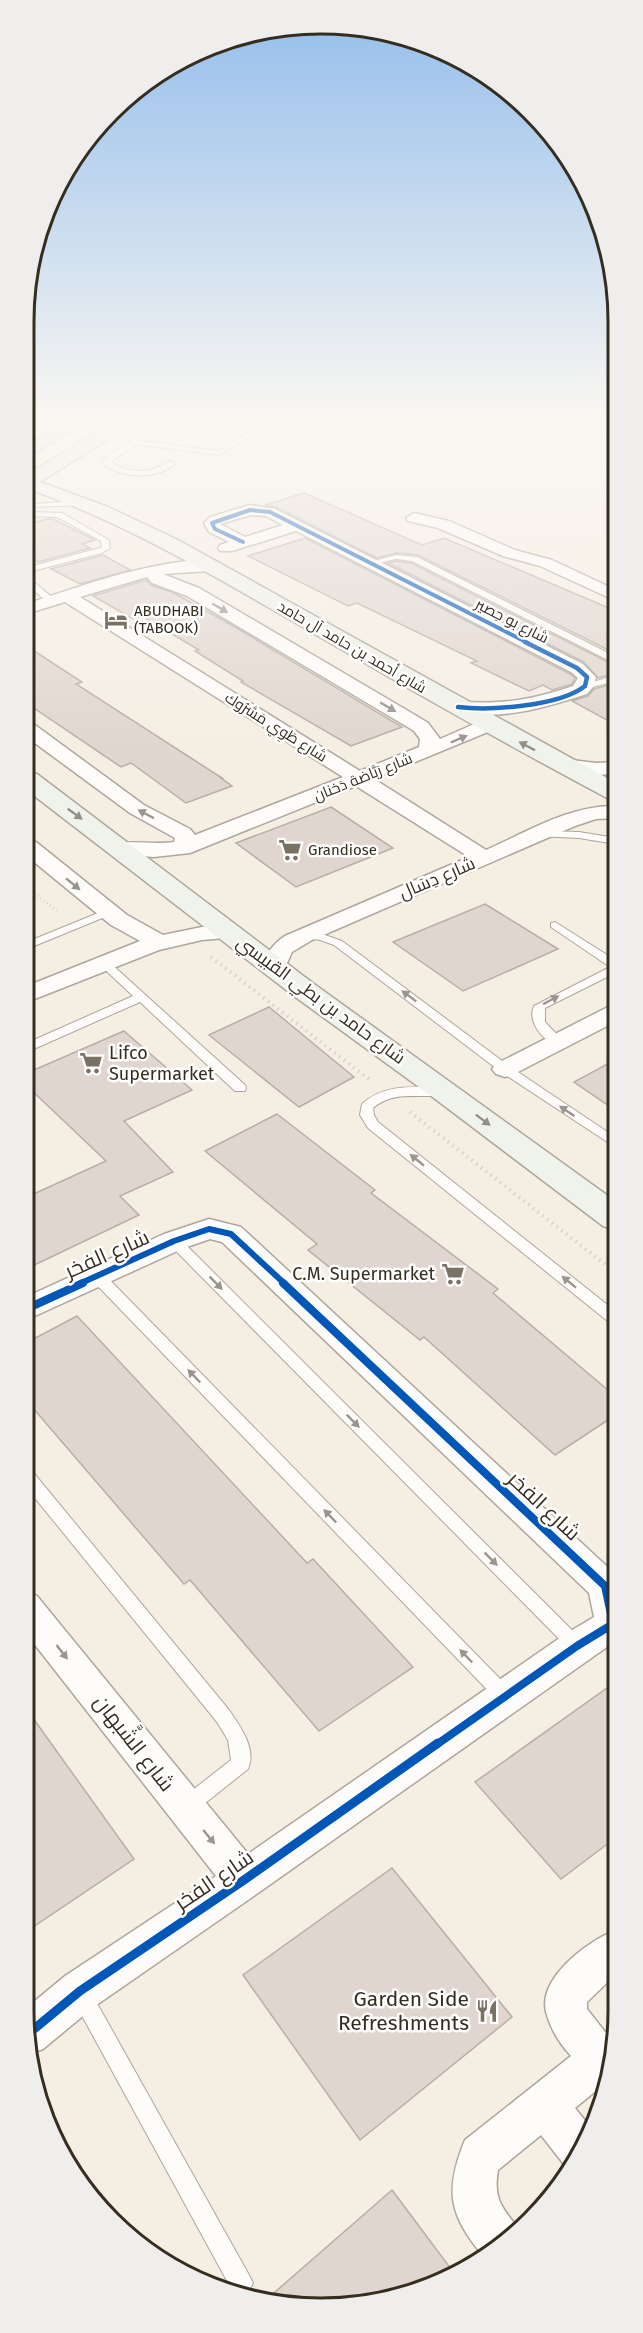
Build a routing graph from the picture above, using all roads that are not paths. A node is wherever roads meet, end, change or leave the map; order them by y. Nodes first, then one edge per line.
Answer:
1 (88, 531) edge
2 (142, 531) edge
3 (221, 531) edge
4 (280, 531) edge
5 (306, 531) edge
6 (458, 531) edge
7 (243, 542) junction
8 (205, 563) junction
9 (370, 563) junction
10 (34, 569) edge
11 (152, 571) junction
12 (34, 585) edge
13 (608, 592) edge
14 (59, 598) junction
15 (34, 606) edge
16 (608, 657) edge
17 (608, 680) edge
18 (585, 686) junction
19 (458, 707) junction
20 (488, 724) junction
21 (34, 733) edge
22 (429, 750) junction
23 (563, 765) junction
24 (608, 768) edge
25 (358, 779) junction
26 (34, 784) edge
27 (608, 789) edge
28 (608, 812) edge
29 (576, 817) junction
30 (542, 834) junction
31 (588, 836) junction
32 (181, 839) junction
33 (608, 840) edge
34 (122, 849) junction
35 (34, 852) edge
36 (485, 858) junction
37 (189, 901) junction
38 (108, 912) junction
39 (345, 917) junction
40 (555, 925) dead end
41 (229, 932) junction
42 (304, 935) junction
43 (158, 941) junction
44 (34, 943) edge
45 (338, 943) junction
46 (608, 962) edge
47 (104, 963) junction
48 (275, 967) junction
49 (608, 971) edge
50 (34, 992) edge
51 (141, 997) junction
52 (608, 1017) edge
53 (558, 1042) junction
54 (34, 1045) edge
55 (505, 1069) junction
56 (240, 1088) dead end
57 (445, 1091) junction
58 (608, 1138) edge
59 (608, 1213) edge
60 (174, 1241) junction
61 (97, 1276) junction
62 (34, 1305) edge
63 (608, 1313) edge
64 (34, 1486) edge
65 (608, 1600) edge
66 (34, 1617) edge
67 (608, 1627) edge
68 (577, 1646) junction
69 (507, 1698) junction
70 (185, 1807) junction
71 (244, 1880) junction
72 (608, 1956) edge
73 (80, 1991) junction
74 (35, 2028) edge
75 (605, 2053) edge
76 (605, 2057) edge
77 (545, 2105) junction
78 (576, 2144) edge
79 (497, 2238) edge
80 (241, 2283) dead end

1 - 10 lane
2 - 8 main road, شارع أحمد بن حامد آل حامد
3 - 7 street, شارع بو حِصير
4 - 7 street
5 - 9 street, شارع بو حِصير
6 - 13 street
7 - 8 street
8 - 11 street
8 - 19 main road, شارع أحمد بن حامد آل حامد
9 - 16 lane
9 - 18 street, شارع بو حِصير
11 - 14 street
11 -> 22 street
12 - 14 lane
14 - 15 street
14 - 25 street, شارع طَوِي مَشرُوك
17 - 18 lane
18 - 19 street
19 - 20 main road, شارع أحمد بن حامد آل حامد
22 -> 20 street, شارع رَبَّاضة دَخنان
23 -> 20 main road, شارع أحمد بن حامد آل حامد
32 -> 21 street
22 - 25 street, شارع رَبَّاضة دَخنان
23 - 24 street
23 - 27 main road, شارع أحمد بن حامد آل حامد
25 - 32 street, شارع رَبَّاضة دَخنان
25 - 36 street, شارع طَوِي مَشرُوك
26 -> 34 main road, شارع حامد بن بطي القبيسي
28 - 29 street, شارع دِسَال
29 - 30 street, شارع دِسَال
29 - 31 lane
30 - 31 lane
30 - 36 street, شارع دِسَال
31 - 33 lane
32 - 34 street, شارع رَبَّاضة دَخنان
34 - 37 main road, شارع حامد بن بطي القبيسي
35 -> 38 street
36 - 39 street, شارع دِسَال
37 - 41 main road, شارع حامد بن بطي القبيسي
37 - 43 street
38 - 43 street
38 - 44 lane
39 - 42 street, شارع دِسَال
39 - 45 lane
40 - 46 lane
41 - 43 street
41 - 48 main road, شارع حامد بن بطي القبيسي
42 - 45 lane
42 - 48 street, شارع دِسَال
43 - 47 street
55 -> 45 lane
47 - 50 street
47 - 51 lane
48 - 57 main road, شارع حامد بن بطي القبيسي
53 -> 49 lane
51 - 54 lane
51 - 56 lane
52 - 53 street
53 - 55 street
58 -> 55 lane
57 -> 59 main road, شارع حامد بن بطي القبيسي
63 -> 57 lane
60 - 61 street, شارع الفخر
60 - 65 street, شارع الفخر
60 -> 68 lane
61 - 62 street, شارع الفخر
69 -> 61 lane
64 - 70 lane
66 -> 70 street, شارع الشَّبهان
67 - 68 street, شارع الفخر
68 - 69 street, شارع الفخر
69 - 71 street, شارع الفخر
70 -> 71 street, شارع الشَّبهان
71 - 73 street, شارع الفخر
72 - 75 street
73 - 74 street, شارع الفخر
73 - 80 lane
76 - 77 street
77 - 78 street
77 - 79 street

